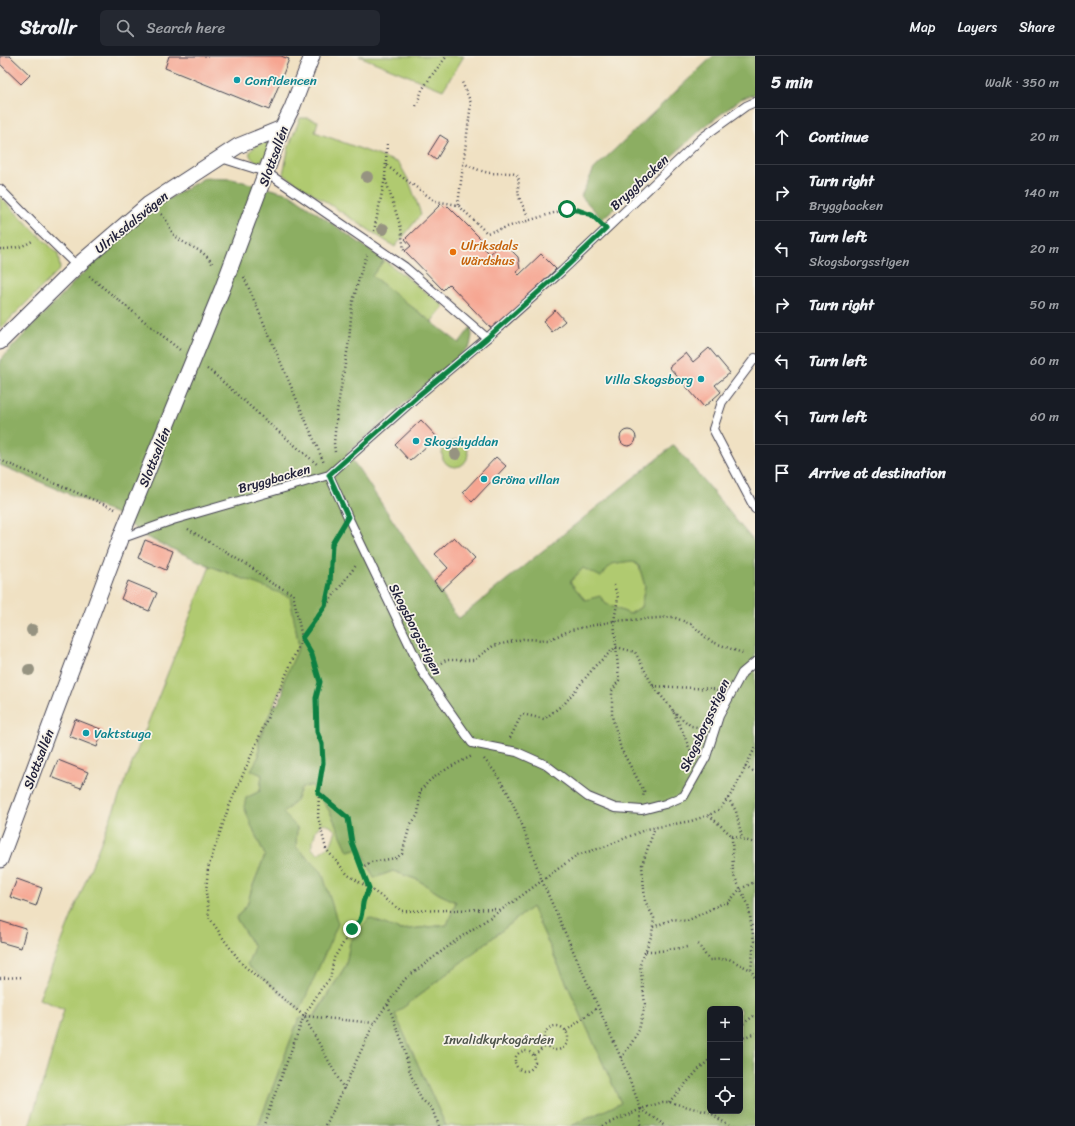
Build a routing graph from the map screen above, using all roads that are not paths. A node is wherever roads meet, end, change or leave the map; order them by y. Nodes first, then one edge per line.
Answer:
1 (312, 56) edge
2 (755, 102) edge
3 (282, 128) junction
4 (221, 158) junction
5 (266, 172) junction
6 (0, 189) edge
7 (77, 266) junction
8 (487, 338) junction
9 (0, 342) edge
10 (755, 358) edge
11 (329, 475) junction
12 (755, 509) edge
13 (120, 539) junction
14 (755, 662) edge
15 (0, 860) edge

1 - 3 street, Slottsallén
2 - 8 lane, Bryggbacken
3 - 4 street, Ulriksdalsvägen
3 - 5 street, Slottsallén
4 - 5 lane
4 - 7 street, Ulriksdalsvägen
5 - 8 lane
5 - 13 street, Slottsallén
6 - 7 lane
7 - 9 street, Ulriksdalsvägen
8 - 11 lane, Bryggbacken
10 - 12 lane
11 - 13 lane, Bryggbacken
11 - 14 lane, Skogsborgsstigen
13 - 15 street, Slottsallén

